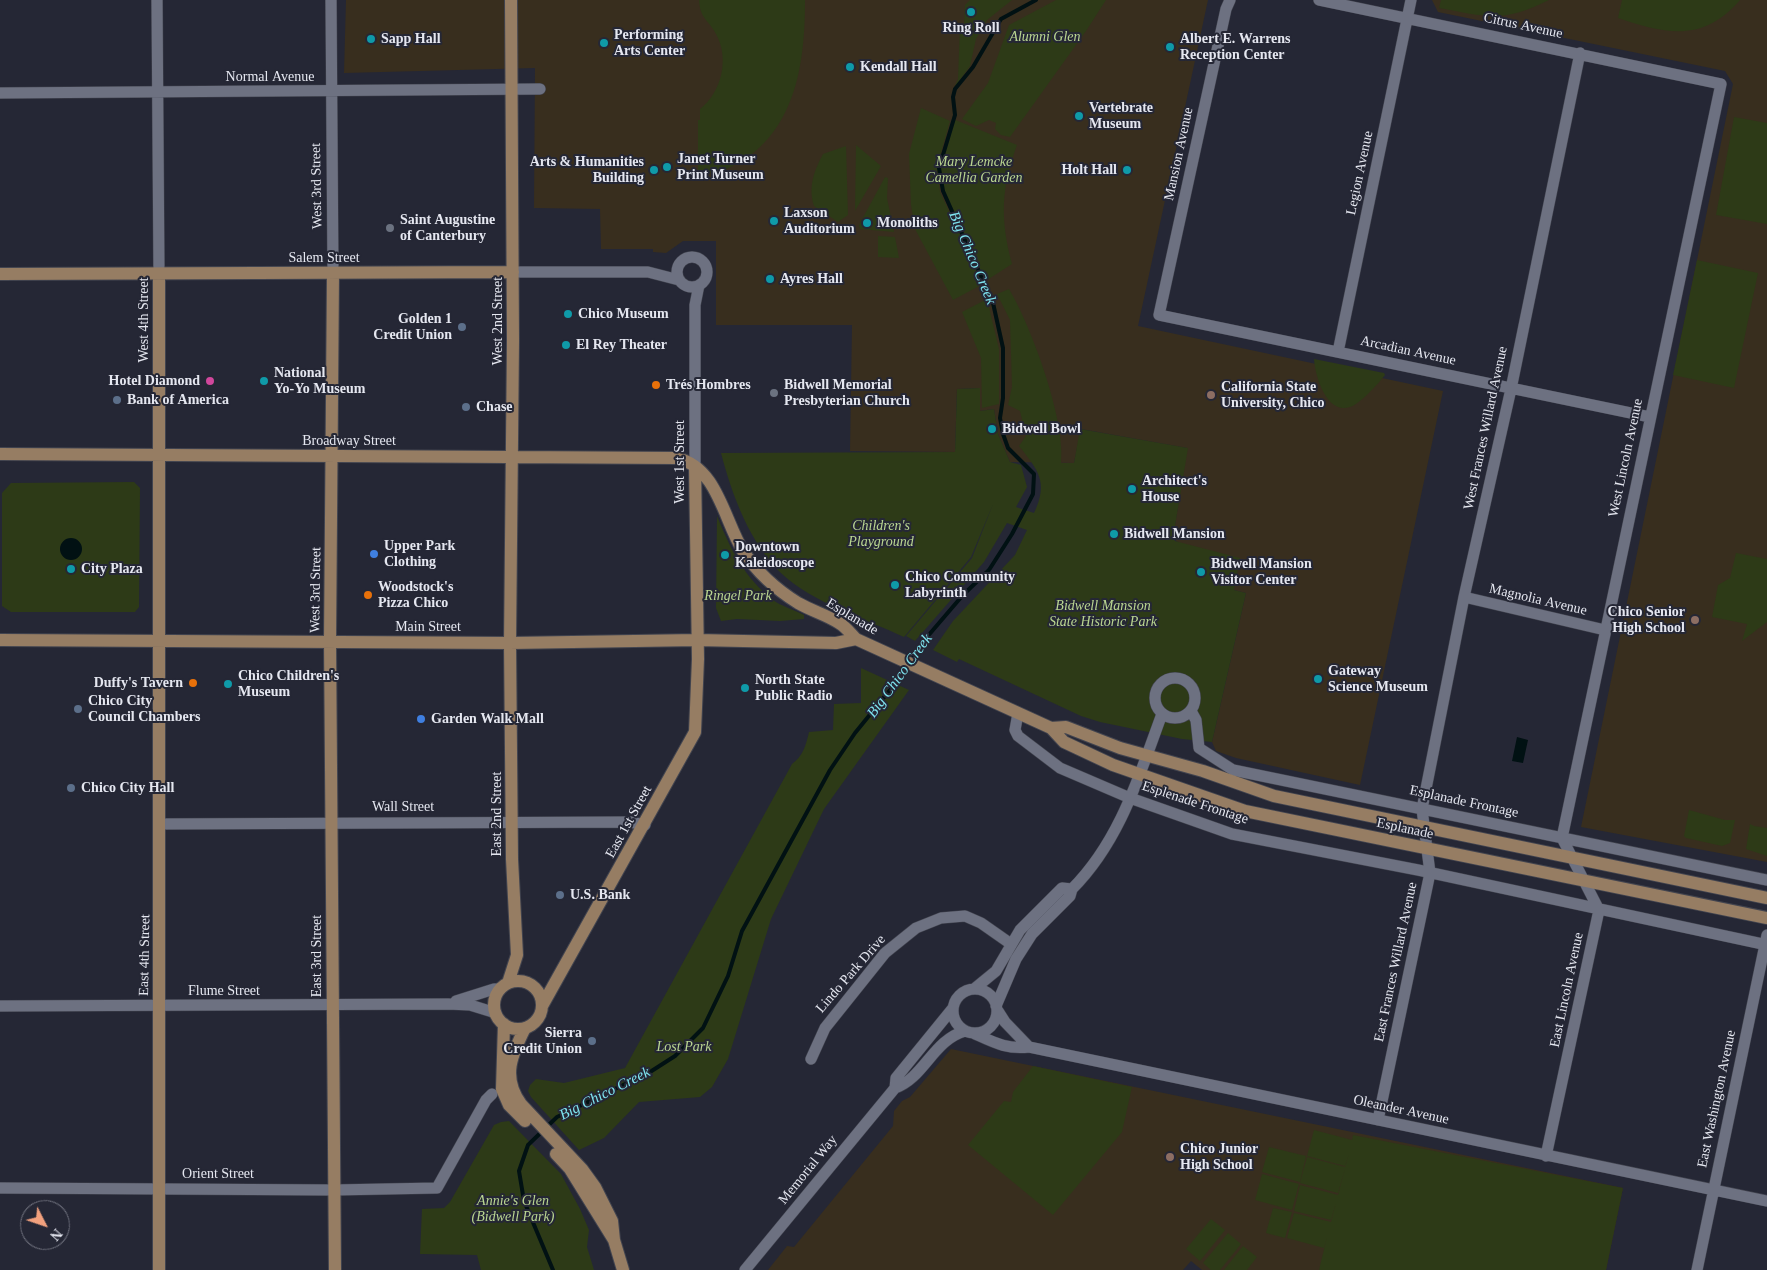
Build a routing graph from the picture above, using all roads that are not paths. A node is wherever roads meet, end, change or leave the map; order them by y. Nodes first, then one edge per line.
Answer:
1 (157, 0) edge
2 (331, 0) edge
3 (511, 0) edge
4 (1230, 0) edge
5 (1319, 0) edge
6 (1411, 0) edge
7 (1407, 18) junction
8 (1580, 53) junction
9 (1721, 84) joint
10 (512, 88) junction
11 (540, 89) dead end
12 (331, 92) junction
13 (0, 93) edge
14 (157, 93) junction
15 (679, 265) junction
16 (513, 272) junction
17 (648, 272) junction
18 (333, 273) junction
19 (0, 274) edge
20 (159, 274) junction
21 (679, 280) junction
22 (699, 285) junction
23 (1160, 315) joint
24 (1338, 352) junction
25 (1511, 389) junction
26 (1650, 418) junction
27 (0, 454) edge
28 (158, 456) junction
29 (333, 456) junction
30 (513, 457) junction
31 (695, 466) junction
32 (1464, 597) junction
33 (1605, 630) junction
34 (856, 639) junction
35 (0, 640) edge
36 (160, 640) junction
37 (697, 640) junction
38 (330, 641) junction
39 (510, 642) junction
40 (1191, 711) junction
41 (1018, 712) junction
42 (1162, 714) junction
43 (1051, 728) junction
44 (1146, 757) junction
45 (1139, 775) junction
46 (1130, 798) junction
47 (1422, 809) junction
48 (332, 822) junction
49 (512, 822) junction
50 (160, 824) junction
51 (644, 825) junction
52 (1424, 827) junction
53 (1562, 838) junction
54 (1427, 849) junction
55 (1572, 858) junction
56 (1430, 873) junction
57 (1767, 880) edge
58 (1585, 882) junction
59 (1072, 889) junction
60 (1767, 898) edge
61 (1600, 910) junction
62 (1767, 918) edge
63 (1766, 941) edge
64 (1011, 944) junction
65 (504, 986) junction
66 (974, 989) junction
67 (448, 1004) junction
68 (0, 1006) edge
69 (332, 1006) junction
70 (542, 1006) junction
71 (159, 1007) junction
72 (953, 1008) junction
73 (997, 1009) junction
74 (496, 1013) junction
75 (504, 1024) junction
76 (525, 1028) junction
77 (969, 1032) junction
78 (1029, 1047) junction
79 (811, 1059) dead end
80 (895, 1088) junction
81 (492, 1094) dead end
82 (527, 1117) junction
83 (1378, 1120) junction
84 (1546, 1156) junction
85 (0, 1188) edge
86 (160, 1189) junction
87 (334, 1190) junction
88 (1714, 1191) junction
89 (1767, 1201) edge
90 (159, 1270) edge
91 (335, 1270) edge
92 (623, 1270) edge
93 (745, 1270) edge
94 (1697, 1270) edge

1 - 14 street, West 4th Street
2 - 12 street, West 3rd Street
3 - 10 street, West 2nd Street
4 - 23 street, Mansion Avenue
5 - 7 street, Citrus Avenue
6 - 7 street, Legion Avenue
7 - 8 street, Citrus Avenue
7 - 24 street, Legion Avenue
8 - 9 street, Citrus Avenue
8 - 25 street, West Frances Willard Avenue
9 - 26 street, West Lincoln Avenue
10 - 11 street, Normal Avenue
10 - 12 street, Normal Avenue
10 - 16 street, West 2nd Street
12 - 14 street, Normal Avenue
12 - 18 street, West 3rd Street
13 - 14 street, Normal Avenue
14 - 20 street, West 4th Street
15 - 17 street, Salem Street
15 - 21 street
15 - 22 street
16 - 17 street, Salem Street
16 - 18 street, Salem Street
16 - 30 street, West 2nd Street
17 - 21 street, Salem Street
18 - 20 street, Salem Street
18 - 29 street, West 3rd Street
19 - 20 street, Salem Street
20 - 28 street, West 4th Street
21 - 22 street
22 - 31 street, West 1st Street
23 - 24 street, Arcadian Avenue
24 - 25 street, Arcadian Avenue
25 - 26 street, Arcadian Avenue
25 - 32 street, West Frances Willard Avenue
26 - 33 street, West Lincoln Avenue
27 - 28 street, Broadway Street
28 - 29 street, Broadway Street
28 - 36 street, West 4th Street
29 - 30 street, Broadway Street
29 - 38 street, West 3rd Street
30 - 31 street, Broadway Street
30 - 39 street, West 2nd Street
31 - 34 street, Esplanade
31 - 37 street, West 1st Street
32 - 33 street, Magnolia Avenue
32 - 47 street, West Frances Willard Avenue
33 - 53 street, West Lincoln Avenue
34 - 37 street, Main Street
34 - 41 street, Esplanade
35 - 36 street, Main Street
36 - 38 street, Main Street
36 - 50 street, East 4th Street
37 - 39 street, Main Street
37 - 51 street, East 1st Street
38 - 39 street, Main Street
38 - 48 street, East 3rd Street
39 - 49 street, East 2nd Street
40 - 42 street
40 - 42 street
40 - 47 street, Esplanade Frontage
41 - 43 street, Esplanade
41 - 46 street, Esplenade Frontage
42 - 44 street
43 - 44 street, Esplanade
43 - 45 street, Esplanade
44 - 45 street
44 - 52 street, Esplanade
45 - 46 street
45 - 54 street, Esplanade
46 - 56 street, Esplenade Frontage
46 - 59 street
47 - 52 street, East Frances Willard Avenue
47 - 53 street, Esplanade Frontage
48 - 49 street, Wall Street
48 - 50 street, Wall Street
48 - 69 street, East 3rd Street
49 - 51 street, Wall Street
49 - 65 street, East 2nd Street
50 - 71 street, East 4th Street
51 - 70 street, East 1st Street
52 - 54 street, East Frances Willard Avenue
52 - 55 street, Esplanade
53 - 55 street
53 - 57 street, Esplanade Frontage
54 - 56 street, East Frances Willard Avenue
54 - 58 street, Esplanade
55 - 58 street
55 - 60 street, Esplanade
56 - 61 street
56 - 83 street, East Frances Willard Avenue
58 - 61 street
58 - 62 street, Esplanade
59 - 64 street
59 - 73 street
61 - 63 street
61 - 84 street, East Lincoln Avenue
63 - 88 street, East Washington Avenue
64 - 66 street
64 - 79 street, Lindo Park Drive
65 - 67 street, Flume Street
65 - 70 street
65 - 74 street
66 - 72 street
66 - 73 street
67 - 69 street, Flume Street
67 - 74 street, Flume Street
68 - 71 street, Flume Street
69 - 71 street, Flume Street
69 - 87 street, East 3rd Street
70 - 76 street
71 - 86 street, East 4th Street
72 - 77 street
72 - 80 street, Memorial Way
73 - 77 street
73 - 78 street
74 - 75 street
75 - 76 street
75 - 82 street
76 - 82 street
77 - 78 street, Oleander Avenue
77 - 80 street, Memorial Way
78 - 83 street, Oleander Avenue
80 - 93 street, Memorial Way
81 - 87 street, Orient Street
82 - 92 street
83 - 84 street, Oleander Avenue
84 - 88 street, Oleander Avenue
85 - 86 street, Orient Street
86 - 87 street, Orient Street
86 - 90 street, East 4th Street
87 - 91 street, East 3rd Street
88 - 89 street, Oleander Avenue
88 - 94 street, East Washington Avenue

